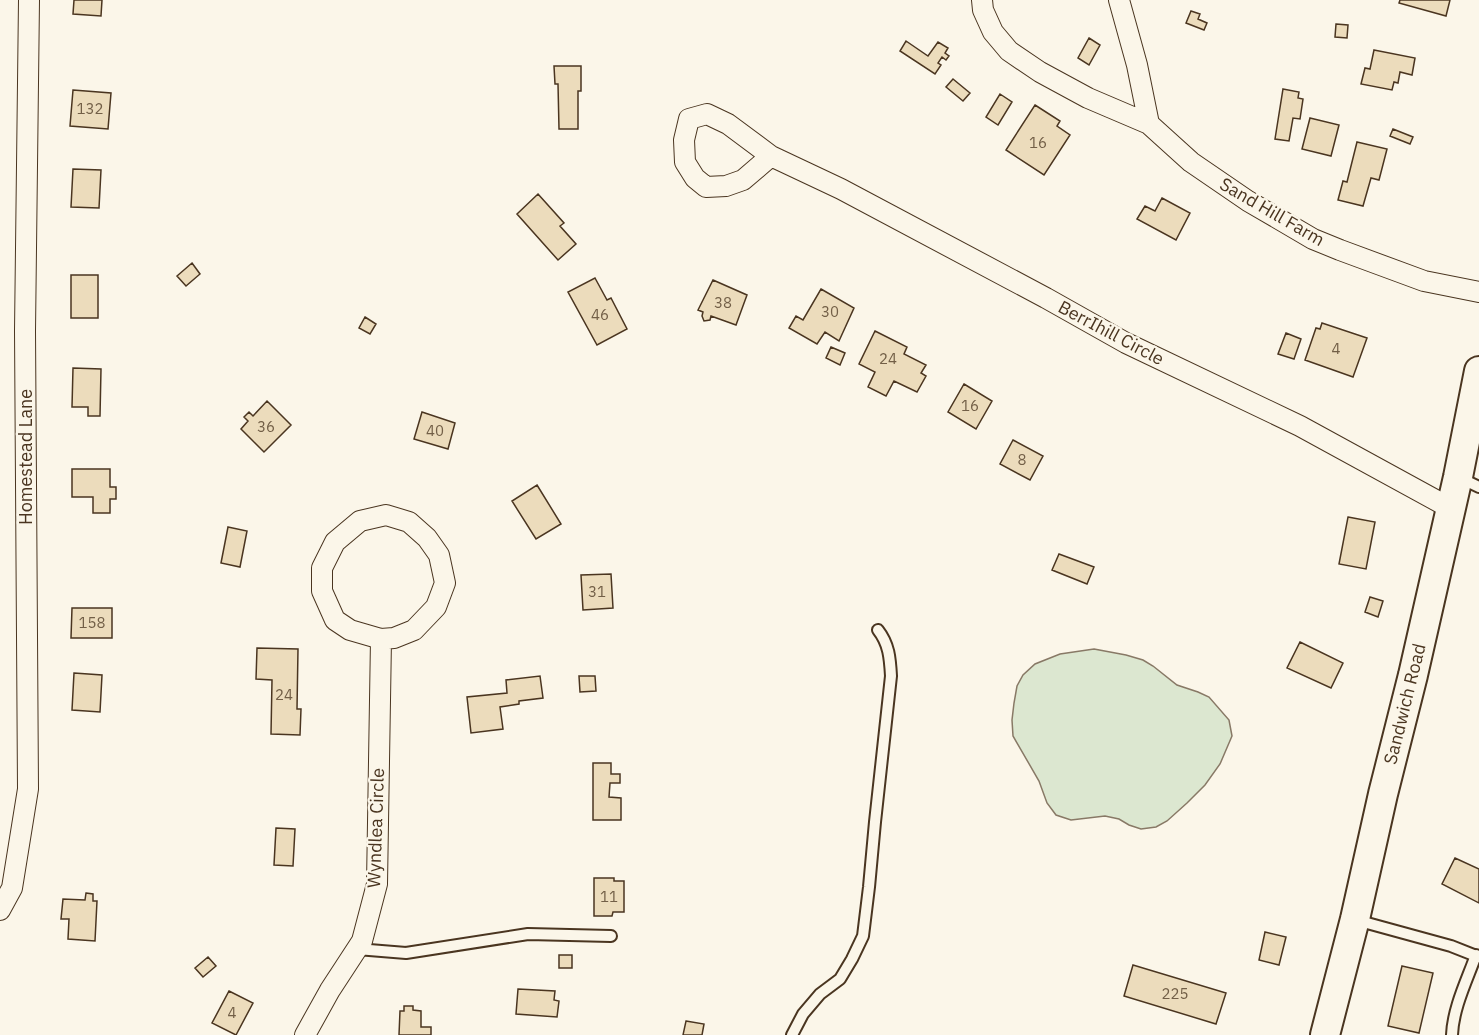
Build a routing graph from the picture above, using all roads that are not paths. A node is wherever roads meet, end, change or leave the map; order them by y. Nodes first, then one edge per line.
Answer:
1 (29, 0) edge
2 (982, 0) edge
3 (1119, 0) edge
4 (1149, 124) junction
5 (771, 156) junction
6 (1479, 292) edge
7 (1479, 371) edge
8 (1468, 482) edge
9 (1450, 508) junction
10 (878, 630) dead end
11 (381, 639) junction
12 (0, 910) edge
13 (1355, 919) junction
14 (611, 936) dead end
15 (357, 949) junction
16 (1478, 956) edge
17 (305, 1035) edge
18 (792, 1035) edge
19 (1325, 1035) edge
20 (1452, 1035) edge

1 - 12 street, Homestead Lane
2 - 4 street, Sand Hill Farm
3 - 4 street
4 - 6 street, Sand Hill Farm
5 - 5 street, BerrIhill Circle
5 - 9 street, BerrIhill Circle
7 - 8 main road, Sandwich Road
8 - 9 main road, Sandwich Road
9 - 13 main road, Sandwich Road
10 - 18 lane
11 - 11 street
11 - 15 street, Wyndlea Circle
13 - 16 lane
13 - 19 main road, Sandwich Road
14 - 15 lane
15 - 17 street, Wyndlea Circle
16 - 20 lane

